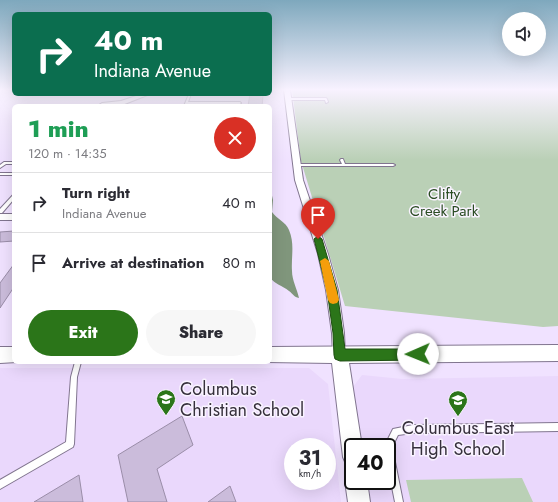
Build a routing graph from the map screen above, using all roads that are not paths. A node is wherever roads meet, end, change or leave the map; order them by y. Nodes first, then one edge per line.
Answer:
1 (290, 113) edge
2 (322, 160) dead end
3 (342, 160) dead end
4 (12, 163) edge
5 (296, 165) junction
6 (322, 165) junction
7 (344, 165) junction
8 (393, 166) dead end
9 (0, 167) edge
10 (0, 174) edge
11 (12, 174) edge
12 (12, 198) edge
13 (0, 212) edge
14 (0, 217) edge
15 (12, 217) edge
16 (558, 353) edge
17 (0, 355) edge
18 (12, 355) edge
19 (272, 355) edge
20 (340, 355) junction
21 (78, 364) edge
22 (558, 427) edge
23 (351, 438) edge
24 (0, 484) edge
25 (357, 490) edge
26 (359, 502) edge
27 (399, 502) edge

1 - 5 street
2 - 6 lane
3 - 7 lane
4 - 9 lane
5 - 6 lane
5 - 20 street
6 - 7 lane
7 - 8 lane
10 - 11 lane
12 - 13 lane
14 - 15 street
16 - 20 street
17 - 18 street
19 - 20 street
20 - 23 street
21 - 24 lane
22 - 27 lane
25 - 26 street

